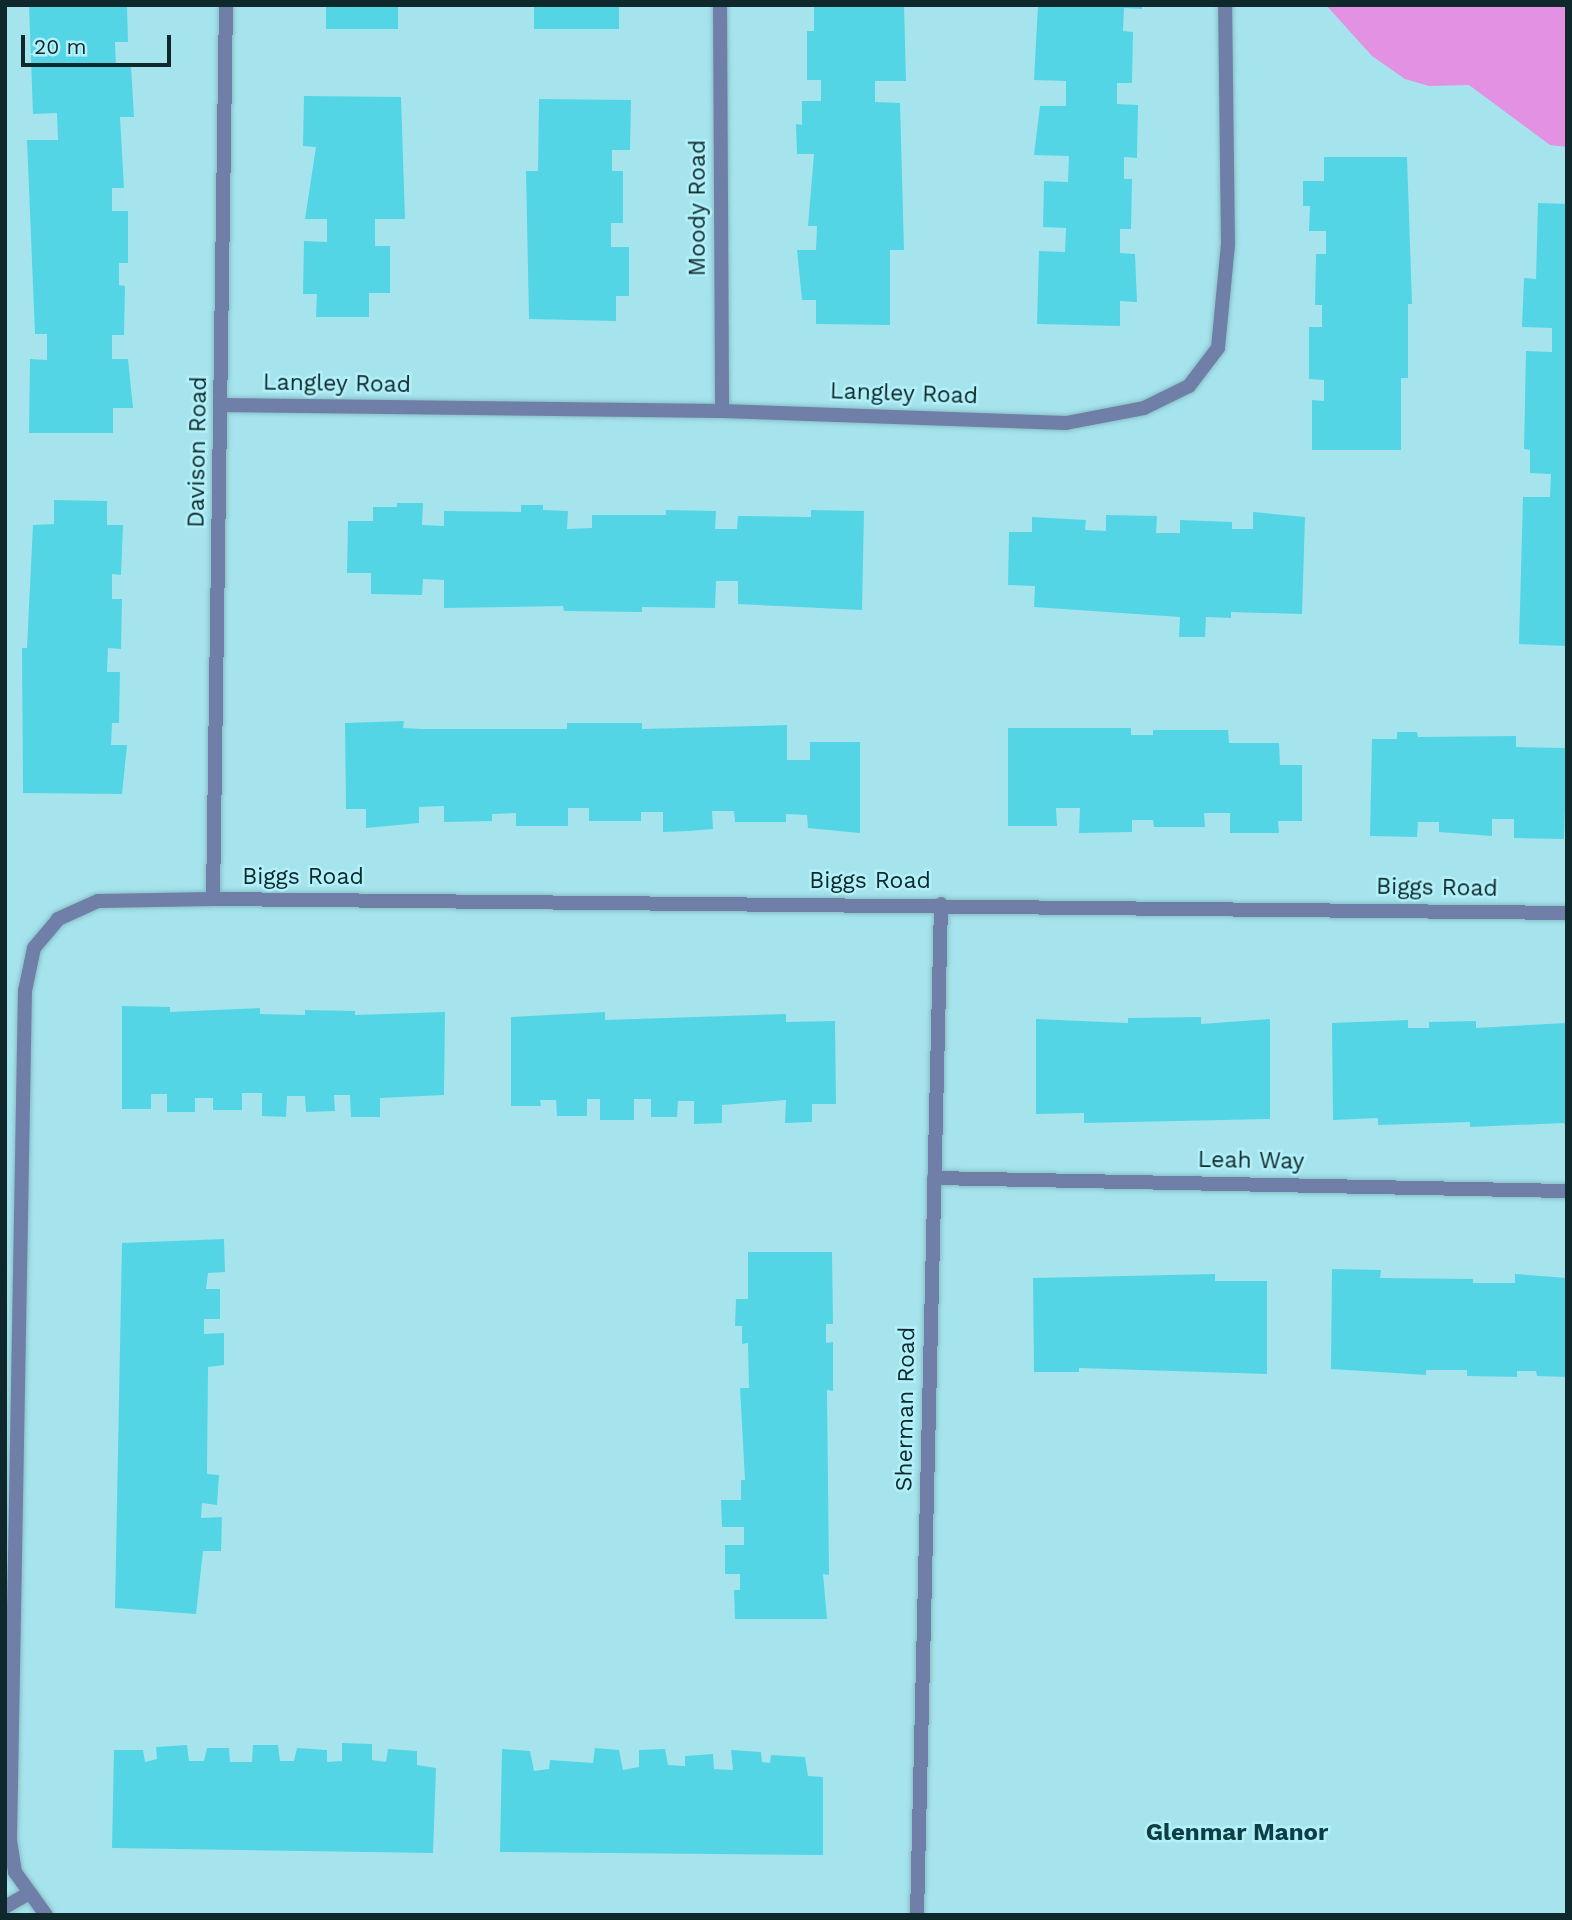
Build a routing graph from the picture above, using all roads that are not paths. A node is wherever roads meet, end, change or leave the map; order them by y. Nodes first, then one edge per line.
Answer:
1 (226, 5) edge
2 (720, 5) edge
3 (1225, 5) edge
4 (220, 405) junction
5 (722, 411) junction
6 (213, 899) junction
7 (940, 904) junction
8 (1567, 913) edge
9 (934, 1178) junction
10 (1567, 1191) edge
11 (29, 1893) junction
12 (5, 1908) edge
13 (46, 1915) edge
14 (917, 1915) edge

1 - 4 street, Davison Road
2 - 5 street, Moody Road
3 - 5 street, Langley Road
4 - 5 street, Langley Road
4 - 6 street, Davison Road
6 - 7 street, Biggs Road
6 - 11 street, Biggs Road
7 - 8 street, Biggs Road
7 - 9 street, Sherman Road
9 - 10 street, Leah Way
9 - 14 street, Sherman Road
11 - 12 street
11 - 13 street, Biggs Road

